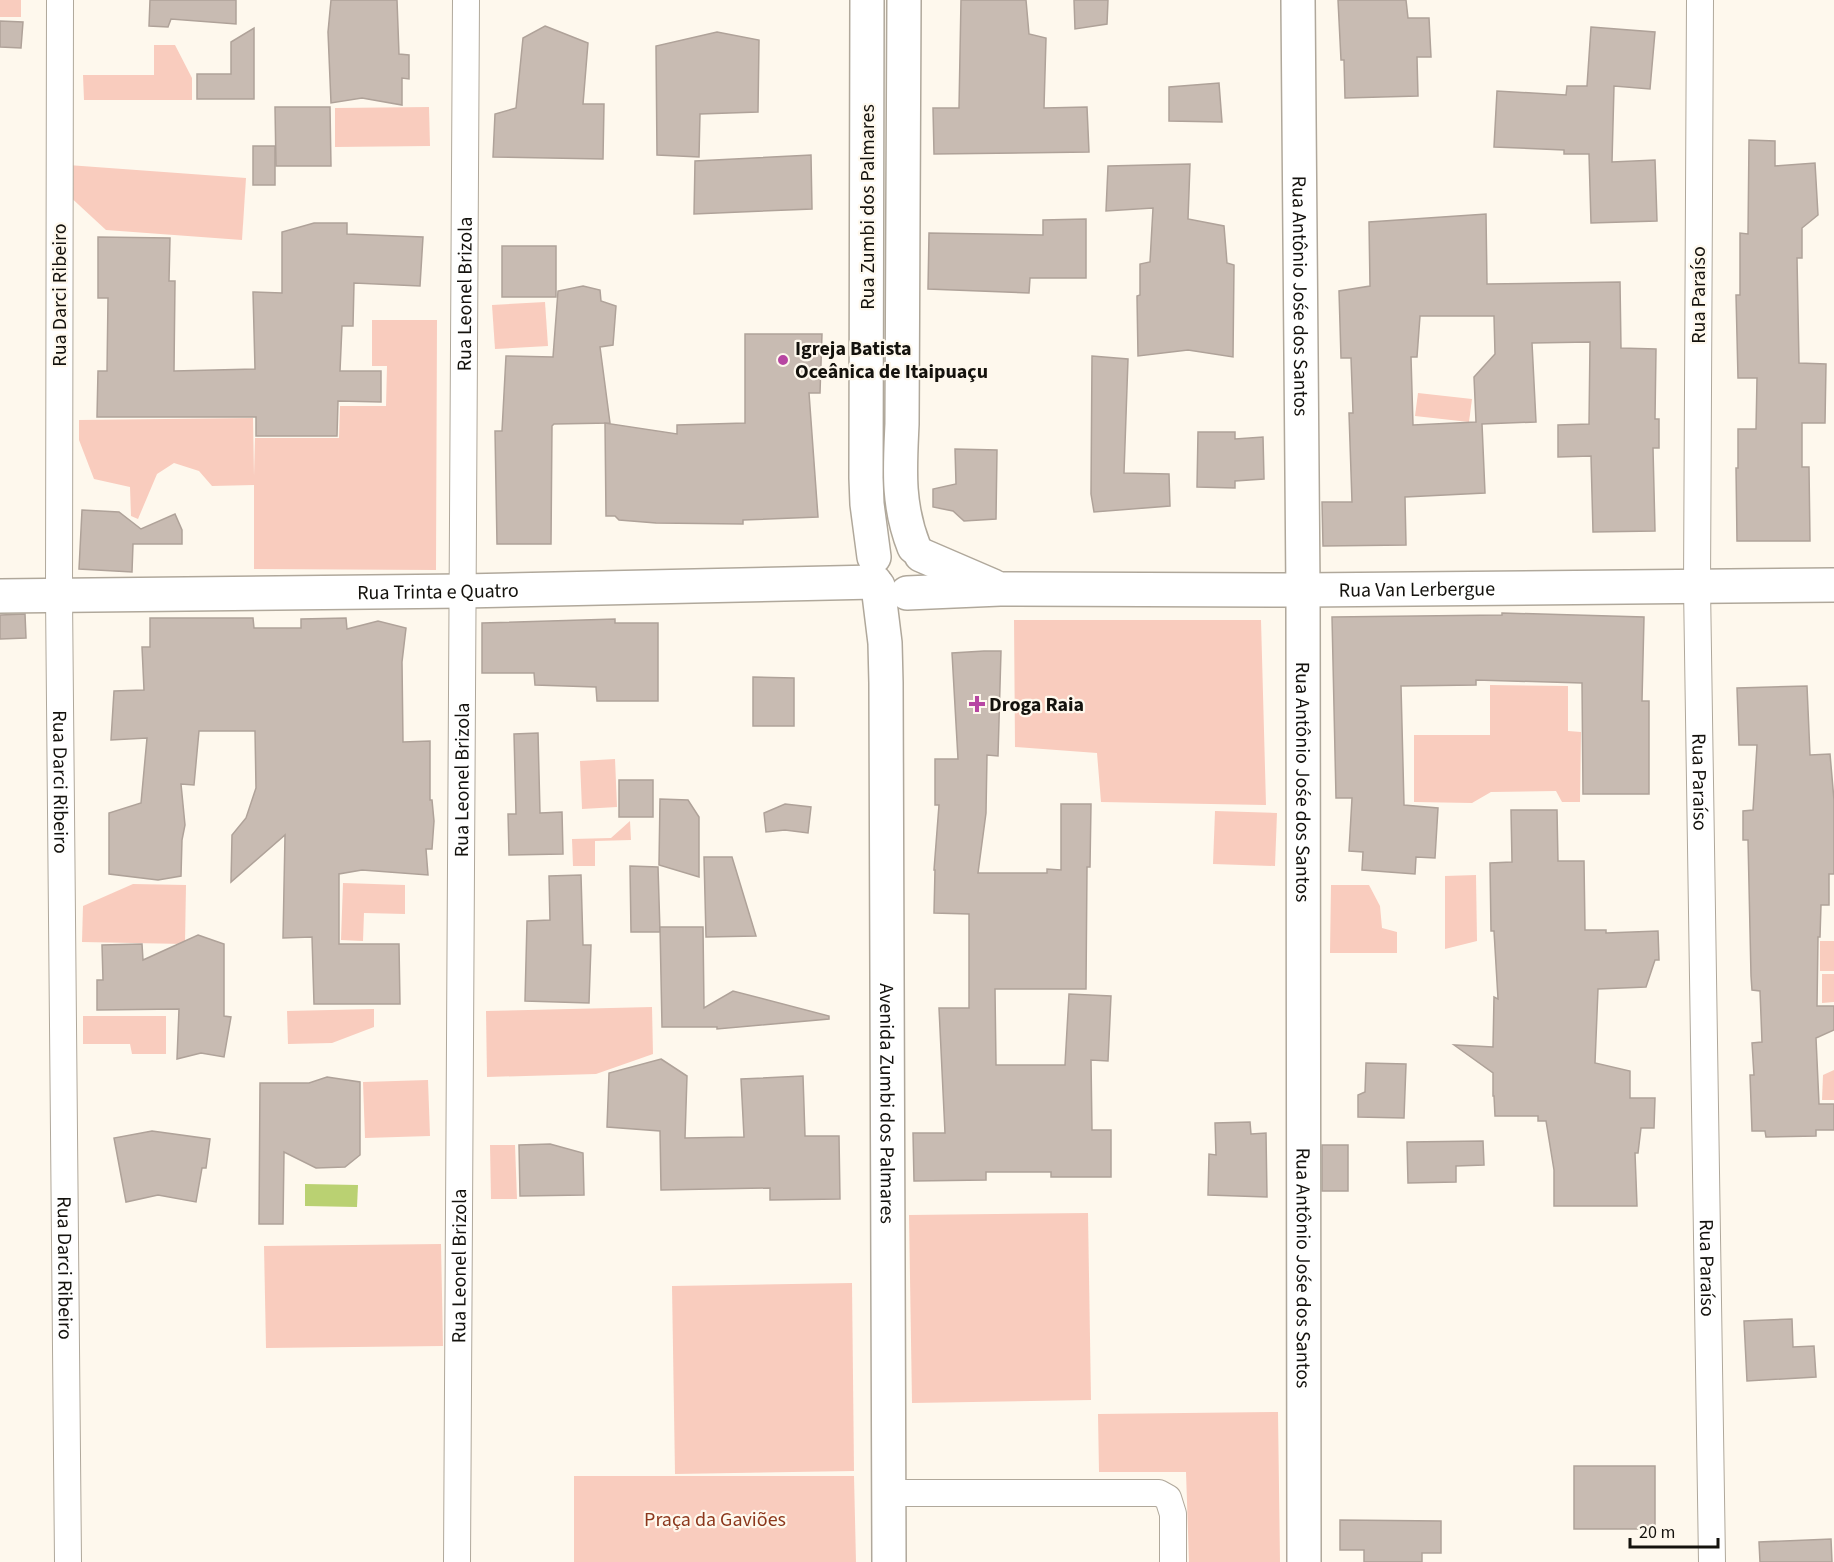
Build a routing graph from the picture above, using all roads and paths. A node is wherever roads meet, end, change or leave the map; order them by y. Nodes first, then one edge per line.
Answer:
1 (60, 0) edge
2 (465, 0) edge
3 (867, 0) edge
4 (904, 0) edge
5 (1298, 0) edge
6 (1700, 0) edge
7 (917, 551) junction
8 (887, 583) junction
9 (1834, 585) edge
10 (1697, 587) junction
11 (1000, 589) junction
12 (1303, 590) junction
13 (463, 591) junction
14 (0, 596) edge
15 (59, 596) junction
16 (889, 1493) junction
17 (68, 1562) edge
18 (457, 1562) edge
19 (889, 1562) edge
20 (1173, 1562) edge
21 (1304, 1562) edge
22 (1712, 1562) edge

1 - 15 street, Rua Darci Ribeiro
2 - 13 street, Rua Leonel Brizola
3 - 8 street, Rua Zumbi dos Palmares
4 - 7 street, Rua Zumbi dos Palmares
5 - 12 street, Rua Antônio Jośe dos Santos
6 - 10 street, Rua Paraíso
7 - 8 street
7 - 8 street
7 - 11 street, Rua Van Lerbergue
8 - 11 street, Rua Van Lerbergue
8 - 13 street, Rua Trinta e Quatro
8 - 16 street, Avenida Zumbi dos Palmares
9 - 10 street, Rua Van Lerbergue
10 - 12 street, Rua Van Lerbergue
10 - 22 street, Rua Paraíso
11 - 12 street, Rua Van Lerbergue
12 - 21 street, Rua Antônio Jośe dos Santos
13 - 15 street, Rua Trinta e Quatro
13 - 18 street, Rua Leonel Brizola
14 - 15 street, Rua Trinta e Quatro
15 - 17 street, Rua Darci Ribeiro
16 - 19 street, Avenida Zumbi dos Palmares
16 - 20 street

